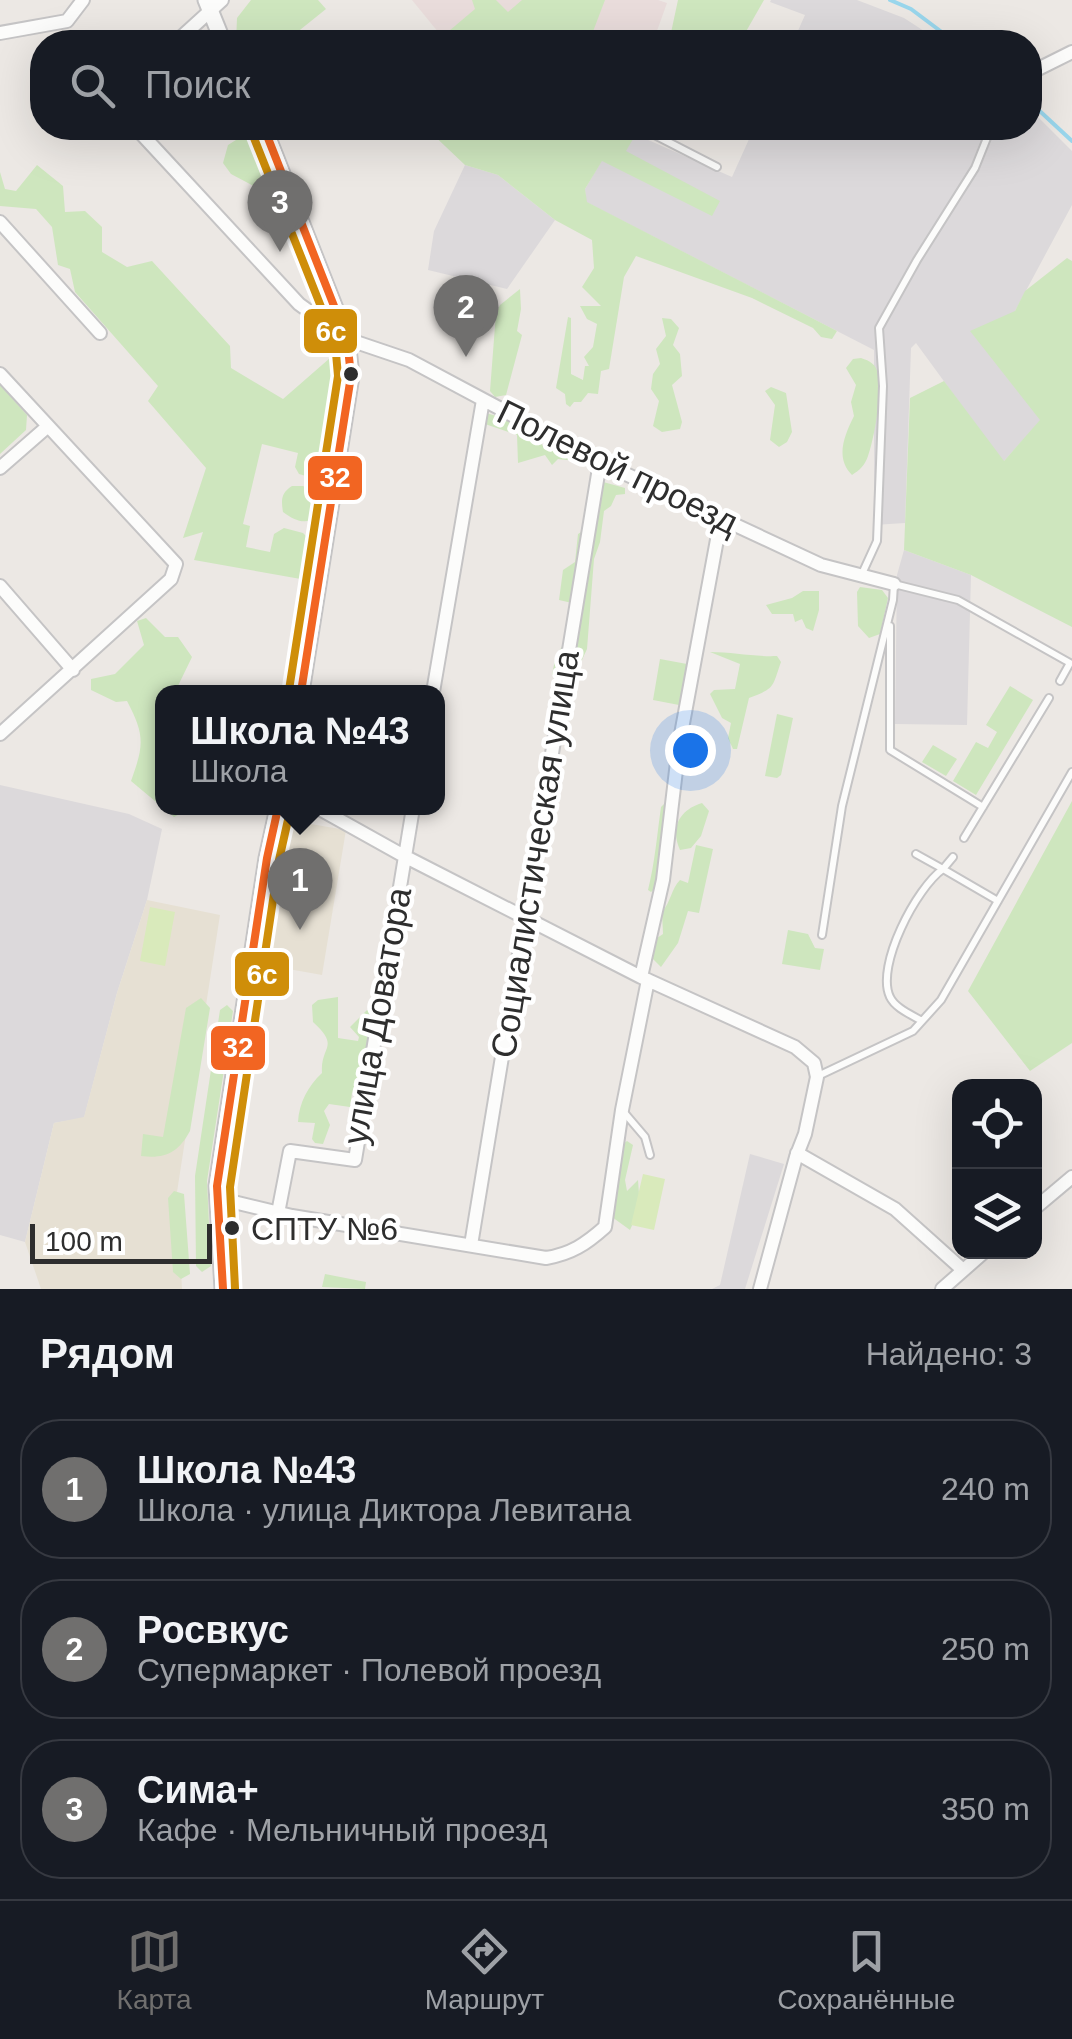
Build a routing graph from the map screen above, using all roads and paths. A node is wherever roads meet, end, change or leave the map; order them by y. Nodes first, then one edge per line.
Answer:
1 (82, 0) edge
2 (212, 4) edge
3 (187, 30) edge
4 (220, 30) edge
5 (0, 34) edge
6 (1072, 52) edge
7 (1042, 67) edge
8 (147, 140) edge
9 (269, 140) edge
10 (664, 140) edge
11 (986, 140) edge
12 (717, 167) dead end
13 (0, 222) edge
14 (100, 333) dead end
15 (347, 338) junction
16 (0, 374) edge
17 (483, 400) junction
18 (47, 427) junction
19 (600, 462) junction
20 (0, 468) edge
21 (722, 518) junction
22 (862, 576) junction
23 (894, 584) junction
24 (0, 586) edge
25 (890, 613) junction
26 (1071, 664) edge
27 (74, 670) junction
28 (1060, 681) dead end
29 (302, 685) edge
30 (434, 685) edge
31 (1049, 698) dead end
32 (0, 734) edge
33 (1072, 772) edge
34 (983, 807) junction
35 (277, 815) edge
36 (331, 815) edge
37 (412, 815) edge
38 (964, 838) dead end
39 (916, 854) dead end
40 (404, 856) junction
41 (952, 857) dead end
42 (943, 869) junction
43 (998, 900) junction
44 (523, 916) junction
45 (822, 935) dead end
46 (645, 979) junction
47 (922, 1021) junction
48 (815, 1070) junction
49 (622, 1110) junction
50 (797, 1153) junction
51 (650, 1155) dead end
52 (1072, 1177) edge
53 (217, 1198) junction
54 (1042, 1202) edge
55 (278, 1213) junction
56 (471, 1245) junction
57 (976, 1259) edge
58 (963, 1270) junction
59 (223, 1289) edge
60 (760, 1289) edge
61 (942, 1289) edge

1 - 5 street
2 - 3 street
2 - 4 street
6 - 7 street
8 - 15 street, Полевой проезд
9 - 15 street
10 - 12 lane
11 - 22 lane
13 - 14 street
15 - 17 street, Полевой проезд
15 - 29 street
16 - 18 street
17 - 19 street, Полевой проезд
17 - 30 street
18 - 20 street
18 - 27 street
19 - 21 street, Полевой проезд
19 - 44 street, Социалистическая улица
21 - 22 street, Полевой проезд
21 - 46 street
22 - 23 street, Полевой проезд
23 - 25 lane
23 - 26 lane
24 - 27 street
25 - 34 lane
25 - 45 lane
26 - 28 lane
27 - 32 street
31 - 34 lane
33 - 43 lane
34 - 38 lane
35 - 53 street
36 - 40 street
37 - 40 street, улица Доватора
39 - 42 lane
40 - 44 street
40 - 55 street, улица Доватора
41 - 42 lane
42 - 43 lane
42 - 47 lane
43 - 47 lane
44 - 46 street
44 - 56 street, Социалистическая улица
46 - 48 street
46 - 49 street
47 - 48 lane
48 - 50 street
49 - 51 lane
49 - 56 street
50 - 58 street
50 - 60 street
52 - 54 street
53 - 55 street
53 - 59 street
55 - 56 street
57 - 58 street
58 - 61 street

